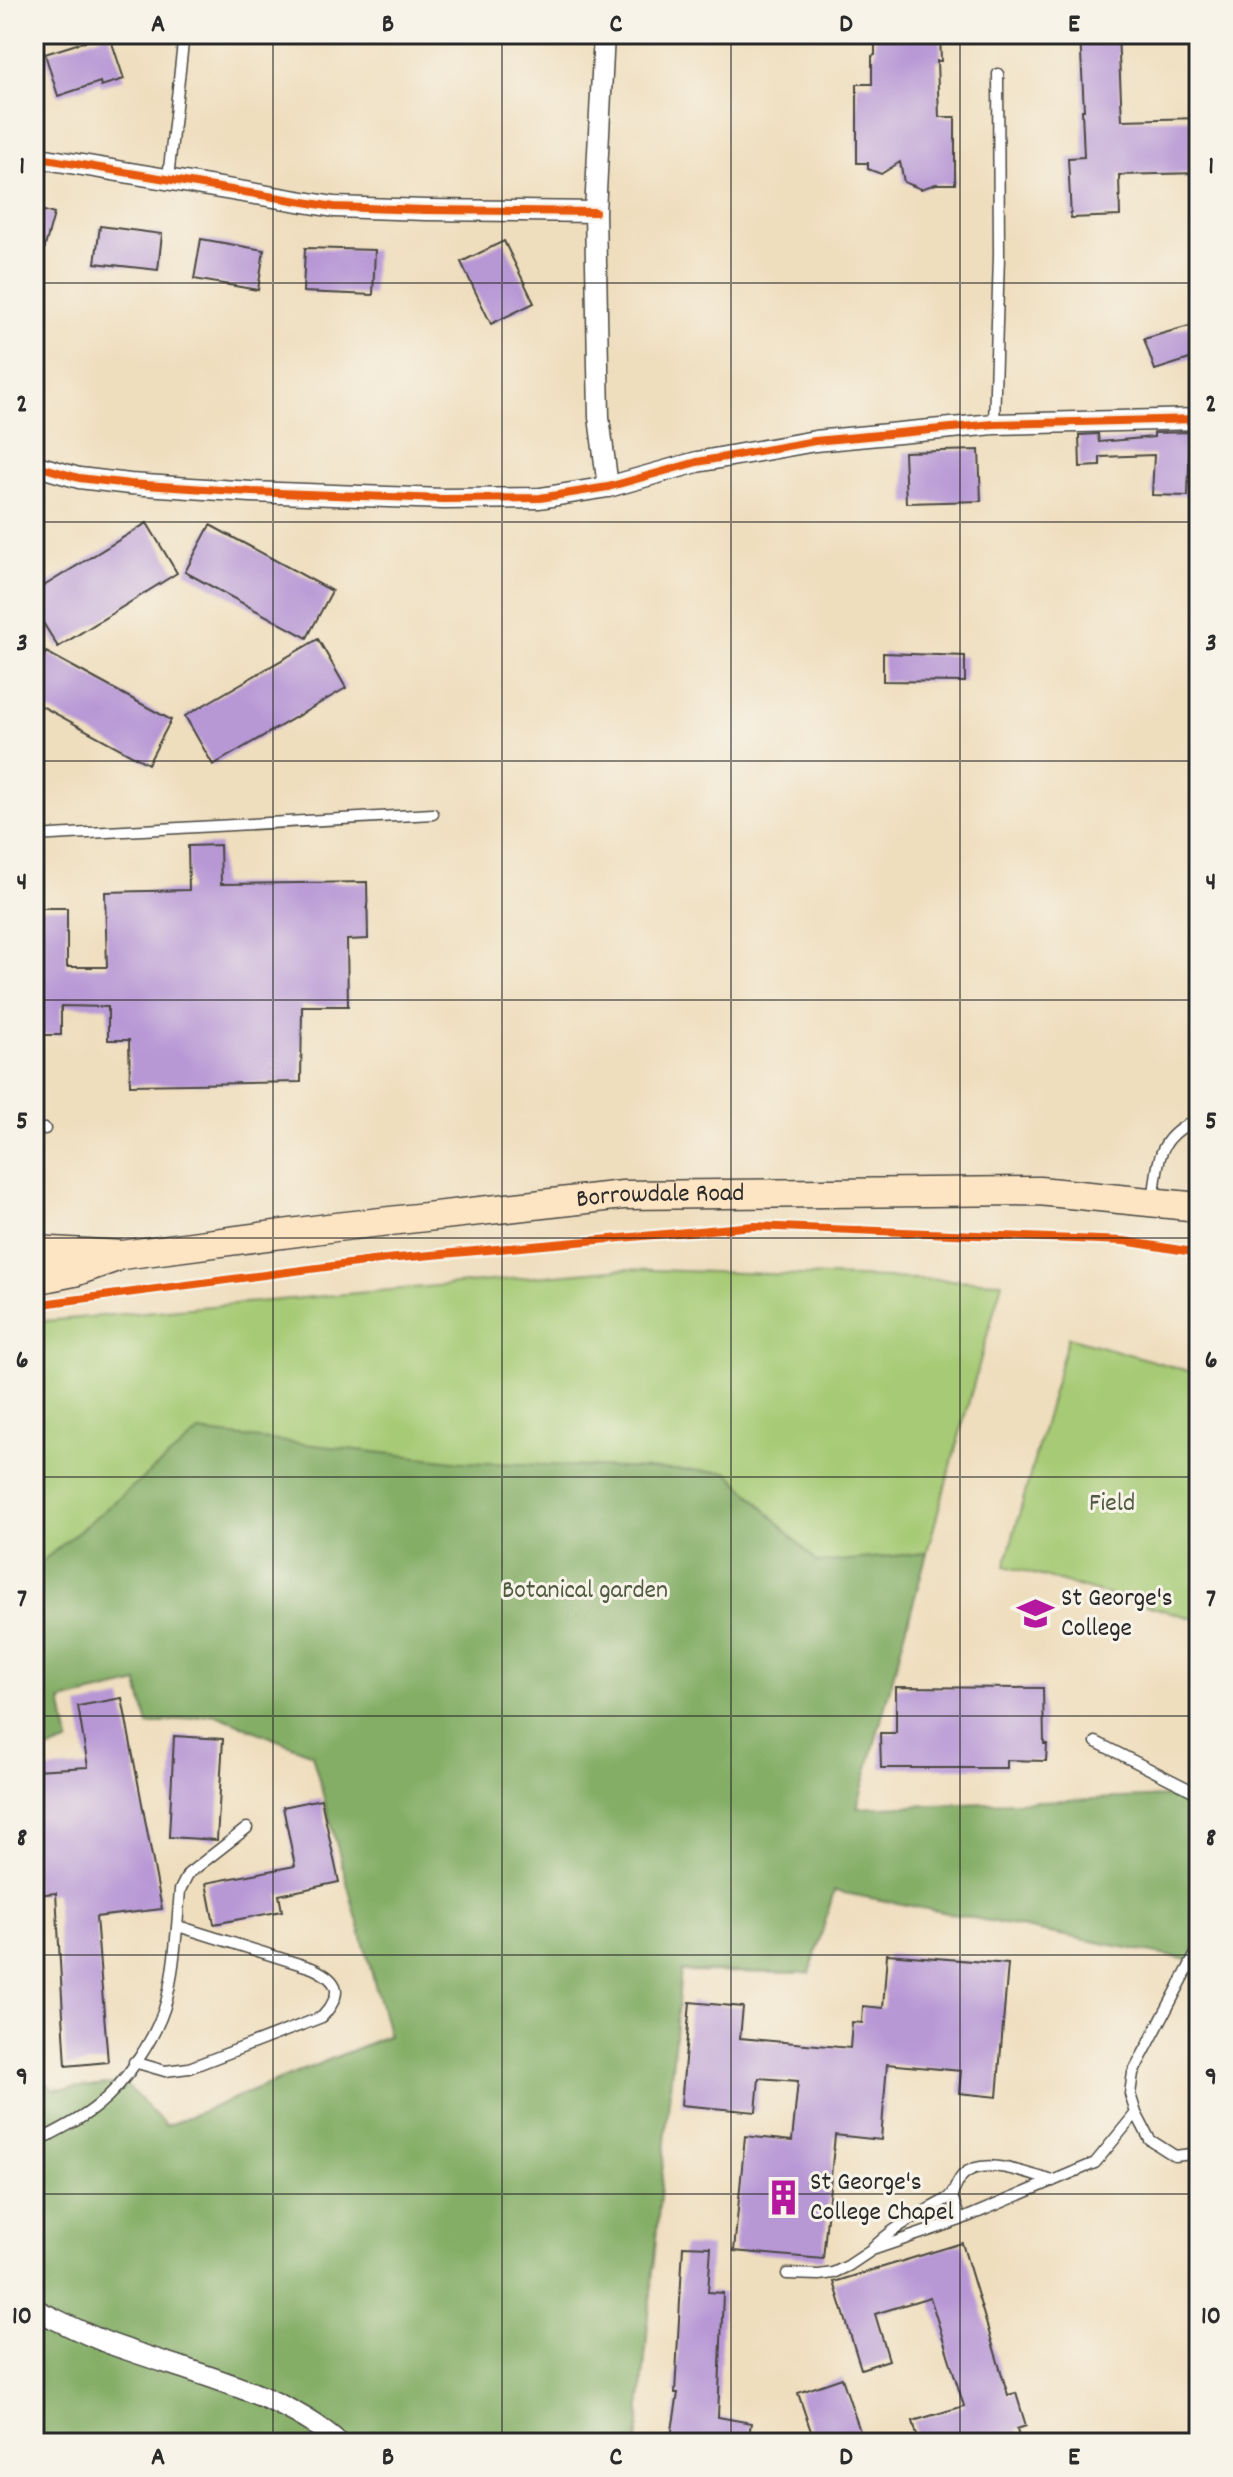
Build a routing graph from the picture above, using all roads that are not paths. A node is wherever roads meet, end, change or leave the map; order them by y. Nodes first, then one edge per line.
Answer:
1 (184, 34) edge
2 (604, 34) edge
3 (998, 74) dead end
4 (34, 157) edge
5 (168, 178) junction
6 (595, 212) junction
7 (1199, 419) edge
8 (994, 424) junction
9 (36, 470) edge
10 (608, 487) junction
11 (433, 814) dead end
12 (34, 836) edge
13 (1199, 1119) edge
14 (1153, 1202) junction
15 (1199, 1207) edge
16 (34, 1250) edge
17 (122, 1255) junction
18 (34, 1280) edge
19 (1096, 1742) dead end
20 (1199, 1794) edge
21 (247, 1828) dead end
22 (178, 1926) junction
23 (1199, 1948) edge
24 (134, 2062) junction
25 (1136, 2113) junction
26 (34, 2143) edge
27 (1199, 2153) edge
28 (1053, 2181) junction
29 (952, 2196) junction
30 (960, 2220) junction
31 (872, 2250) junction
32 (787, 2274) dead end
33 (34, 2309) edge
34 (339, 2443) edge

1 - 5 lane
2 - 6 street
3 - 8 lane
4 - 5 street
5 - 6 street
6 - 10 street
7 - 8 street
8 - 10 street
9 - 10 street
11 - 12 lane
13 - 14 lane
14 - 15 main road, Borrowdale Road
14 - 17 main road, Borrowdale Road
16 - 17 main road, Borrowdale Road
17 - 18 main road, Borrowdale Road
19 - 20 lane
21 - 22 lane
22 - 24 lane
22 - 24 lane
23 - 25 lane
24 - 26 lane
25 - 27 lane
25 - 28 lane
28 - 29 lane
28 - 30 lane
29 - 30 lane
29 - 31 lane
30 - 31 lane
31 - 32 lane
33 - 34 street

